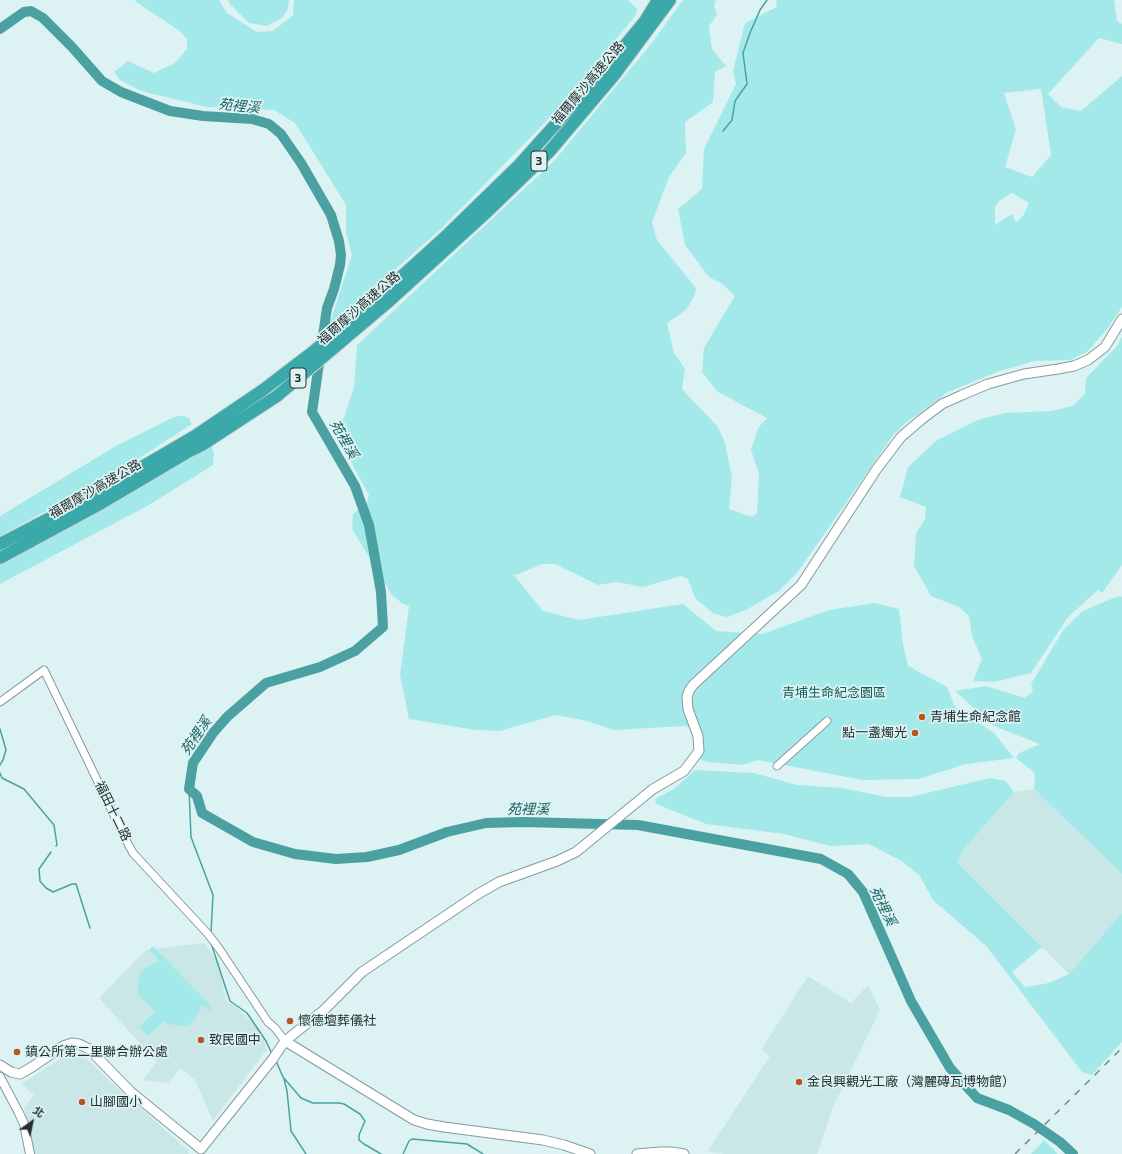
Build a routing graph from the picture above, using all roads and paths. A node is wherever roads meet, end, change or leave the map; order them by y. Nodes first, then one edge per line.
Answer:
1 (658, 0) edge
2 (670, 0) edge
3 (384, 299) junction
4 (1122, 319) edge
5 (198, 440) junction
6 (0, 544) edge
7 (0, 558) edge
8 (0, 702) edge
9 (827, 721) dead end
10 (777, 766) dead end
11 (285, 1041) junction
12 (0, 1065) edge
13 (0, 1077) edge
14 (199, 1152) edge
15 (30, 1154) edge
16 (590, 1154) edge
17 (637, 1154) edge
18 (684, 1154) edge

1 - 3 highway, 福爾摩沙高速公路 / 3
2 - 3 highway, 福爾摩沙高速公路 / 3
3 - 5 highway, 福爾摩沙高速公路 / 3
4 - 11 main road
5 - 6 highway, 福爾摩沙高速公路 / 3
5 - 7 highway, 福爾摩沙高速公路 / 3
8 - 11 street, 福田十二路
9 - 10 street
11 - 14 main road
11 - 16 main road
12 - 14 main road
13 - 15 street
17 - 18 main road

